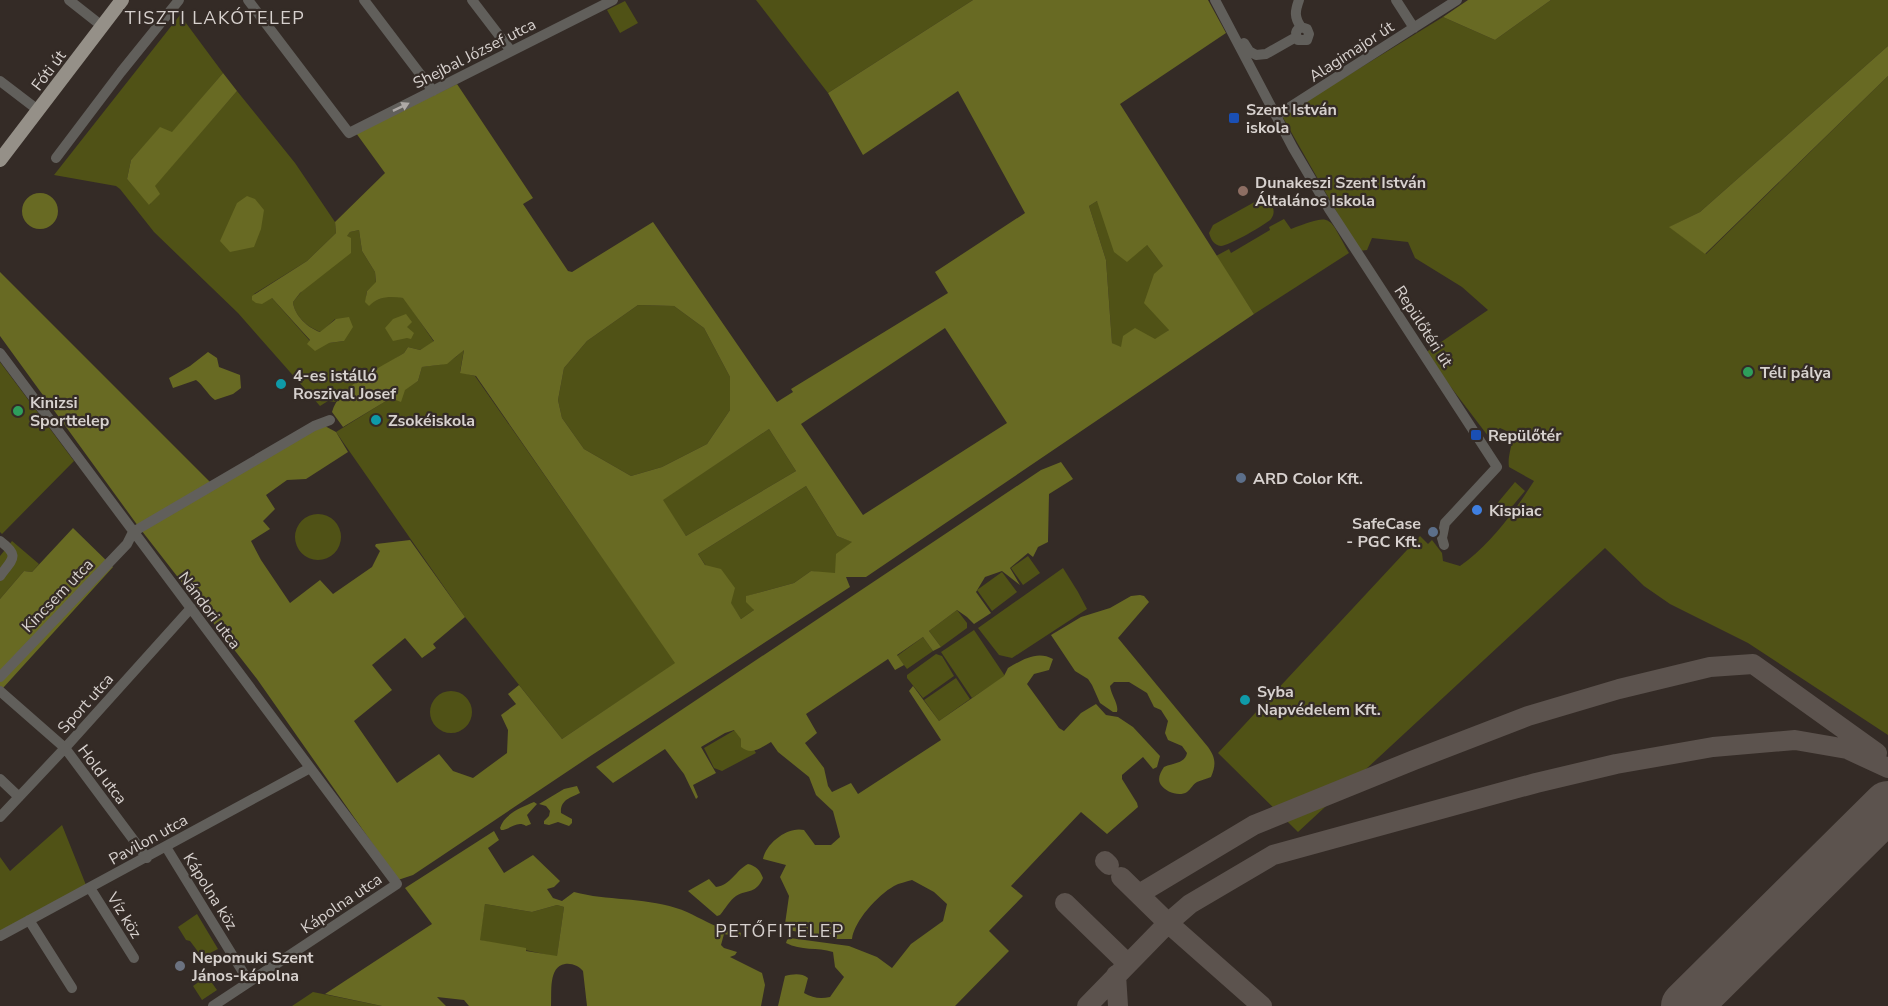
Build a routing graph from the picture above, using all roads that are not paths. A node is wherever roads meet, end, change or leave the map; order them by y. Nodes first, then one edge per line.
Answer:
1 (69, 0) edge
2 (122, 0) edge
3 (178, 0) edge
4 (248, 0) edge
5 (364, 0) edge
6 (472, 0) edge
7 (613, 0) edge
8 (1215, 0) edge
9 (1221, 0) edge
10 (1299, 0) edge
11 (1396, 0) edge
12 (1457, 0) edge
13 (102, 26) junction
14 (1414, 28) junction
15 (511, 51) junction
16 (0, 81) edge
17 (433, 91) junction
18 (1268, 100) junction
19 (1291, 108) junction
20 (38, 110) junction
21 (1276, 116) junction
22 (56, 158) dead end
23 (0, 160) edge
24 (0, 353) edge
25 (330, 420) dead end
26 (133, 532) junction
27 (0, 541) edge
28 (1444, 545) dead end
29 (0, 576) edge
30 (191, 608) junction
31 (0, 676) edge
32 (0, 691) edge
33 (65, 748) junction
34 (309, 768) junction
35 (0, 779) edge
36 (19, 797) junction
37 (0, 817) edge
38 (166, 847) junction
39 (147, 858) junction
40 (397, 884) joint
41 (90, 888) junction
42 (29, 920) junction
43 (0, 936) edge
44 (134, 958) dead end
45 (249, 982) junction
46 (72, 988) dead end
47 (213, 1006) edge

1 - 13 street
2 - 13 main road, Fóti út
3 - 22 street
4 -> 17 street, Shejbal József utca
5 - 17 street
6 - 15 street
7 - 15 street, Shejbal József utca
8 - 18 street, Repülőtéri út
9 - 10 street
11 - 14 street
12 - 14 street, Alagimajor út
13 - 20 main road, Fóti út
14 - 19 street, Alagimajor út
15 - 17 street, Shejbal József utca
16 - 20 street
18 - 19 street
18 - 21 street, Repülőtéri út
19 - 21 street
20 - 23 main road, Fóti út
21 - 28 street, Repülőtéri út
24 - 26 street, Nándori utca
25 - 26 street
26 - 30 street, Nándori utca
26 - 31 street, Kincsem utca
27 - 29 street
30 - 33 street, Sport utca
30 - 34 street, Nándori utca
32 - 33 street, Hold utca
33 - 36 street, Sport utca
33 - 39 street, Hold utca
34 - 38 street, Pavilon utca
34 - 40 street, Nándori utca
35 - 36 street
36 - 37 street, Sport utca
38 - 39 street, Pavilon utca
38 - 45 street, Kápolna köz
39 - 41 street, Pavilon utca
40 - 45 street, Kápolna utca
41 - 42 street, Pavilon utca
41 - 44 street, Víz köz
42 - 43 street, Pavilon utca
42 - 46 street
45 - 47 street, Kápolna utca

